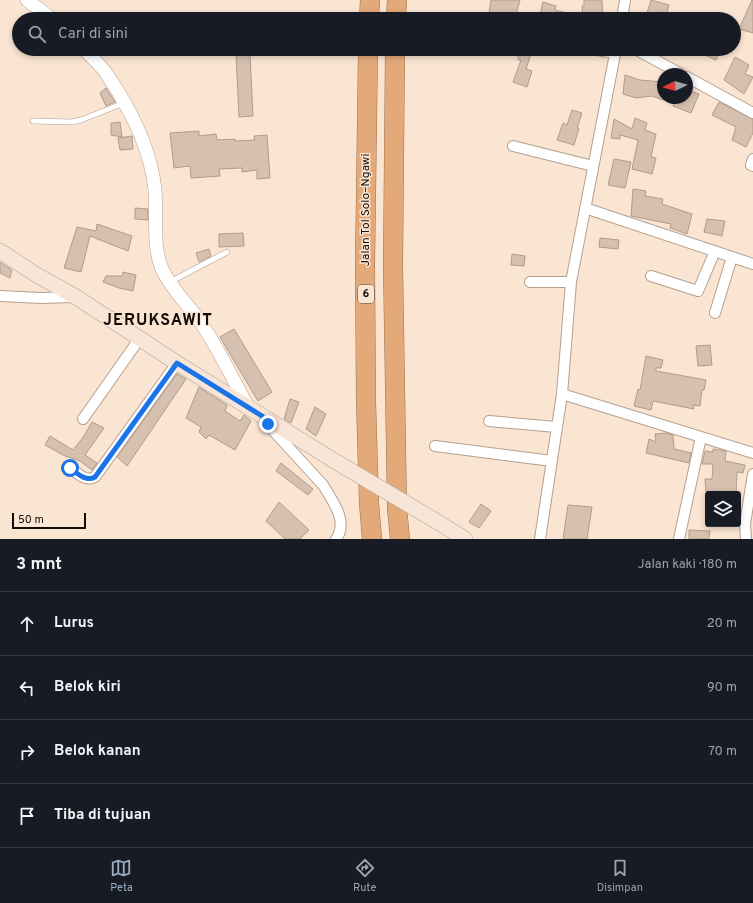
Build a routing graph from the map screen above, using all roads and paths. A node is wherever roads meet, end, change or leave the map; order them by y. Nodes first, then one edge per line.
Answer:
1 (27, 0) edge
2 (370, 0) edge
3 (397, 0) edge
4 (625, 0) edge
5 (43, 12) edge
6 (369, 12) edge
7 (396, 12) edge
8 (623, 12) edge
9 (90, 56) edge
10 (368, 56) edge
11 (396, 56) edge
12 (615, 56) edge
13 (648, 56) edge
14 (670, 68) edge
15 (693, 80) edge
16 (124, 102) junction
17 (753, 113) edge
18 (33, 121) dead end
19 (513, 146) dead end
20 (593, 166) junction
21 (585, 208) junction
22 (0, 251) edge
23 (715, 251) junction
24 (227, 252) dead end
25 (732, 257) junction
26 (753, 264) edge
27 (651, 276) dead end
28 (170, 282) junction
29 (530, 282) dead end
30 (571, 282) junction
31 (0, 296) edge
32 (76, 297) junction
33 (716, 313) dead end
34 (140, 338) junction
35 (177, 363) junction
36 (562, 394) junction
37 (248, 407) junction
38 (262, 416) junction
39 (83, 419) dead end
40 (489, 421) dead end
41 (556, 427) junction
42 (701, 437) junction
43 (435, 446) dead end
44 (753, 453) edge
45 (552, 461) junction
46 (70, 468) dead end
47 (753, 474) edge
48 (336, 539) edge
49 (372, 539) edge
50 (400, 539) edge
51 (466, 539) edge
52 (540, 539) edge
53 (679, 539) edge
54 (746, 539) edge

1 - 5 street
2 - 6 highway
3 - 7 highway
4 - 8 street
9 - 16 street
10 - 49 highway, Jalan Tol Solo–Ngawi / 6
11 - 50 highway
12 - 20 street
13 - 14 street
15 - 17 street
16 - 18 lane
16 - 28 street
19 - 20 street
20 - 21 street
21 - 23 street
21 - 30 street
22 - 32 main road
23 - 25 street
23 - 27 street
24 - 28 lane
25 - 26 street
25 - 33 street
28 - 37 street
29 - 30 street
30 - 36 street
31 - 32 street
32 - 34 main road
34 - 35 main road
34 - 39 street
35 - 37 main road
35 - 46 street
36 - 41 street
36 - 42 street
37 - 38 main road
38 - 48 street
38 - 51 main road, bridge
40 - 41 street
41 - 45 street
42 - 44 street
42 - 53 street
43 - 45 street
45 - 52 street
47 - 54 street

